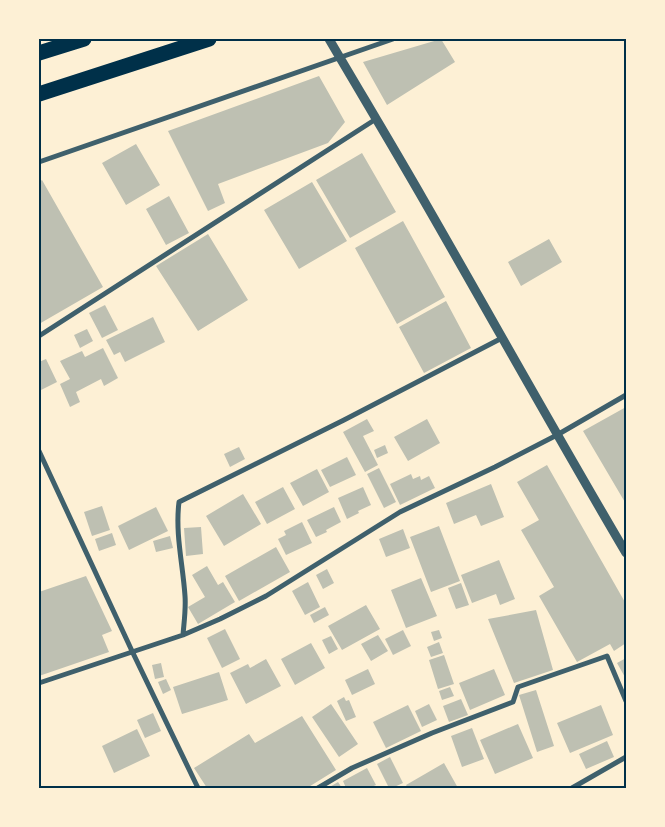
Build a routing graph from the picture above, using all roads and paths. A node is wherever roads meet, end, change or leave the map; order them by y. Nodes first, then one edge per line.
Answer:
1 (84, 39) edge
2 (209, 39) edge
3 (329, 39) edge
4 (393, 39) edge
5 (39, 54) edge
6 (340, 57) junction
7 (39, 94) edge
8 (376, 119) junction
9 (39, 162) edge
10 (39, 336) edge
11 (502, 338) junction
12 (626, 394) edge
13 (556, 435) junction
14 (39, 451) edge
15 (626, 553) edge
16 (183, 635) junction
17 (132, 651) junction
18 (39, 683) edge
19 (626, 701) edge
20 (626, 757) edge
21 (198, 788) edge
22 (318, 788) edge
23 (572, 788) edge

1 - 5 highway
2 - 7 highway
3 - 6 street
4 - 6 street
6 - 8 street
6 - 9 street
8 - 10 street
8 - 11 street
11 - 13 street
11 - 16 street
12 - 13 street
13 - 15 street
13 - 16 street
14 - 17 street
16 - 17 street
17 - 18 street
17 - 21 street
19 - 22 street
20 - 23 street

